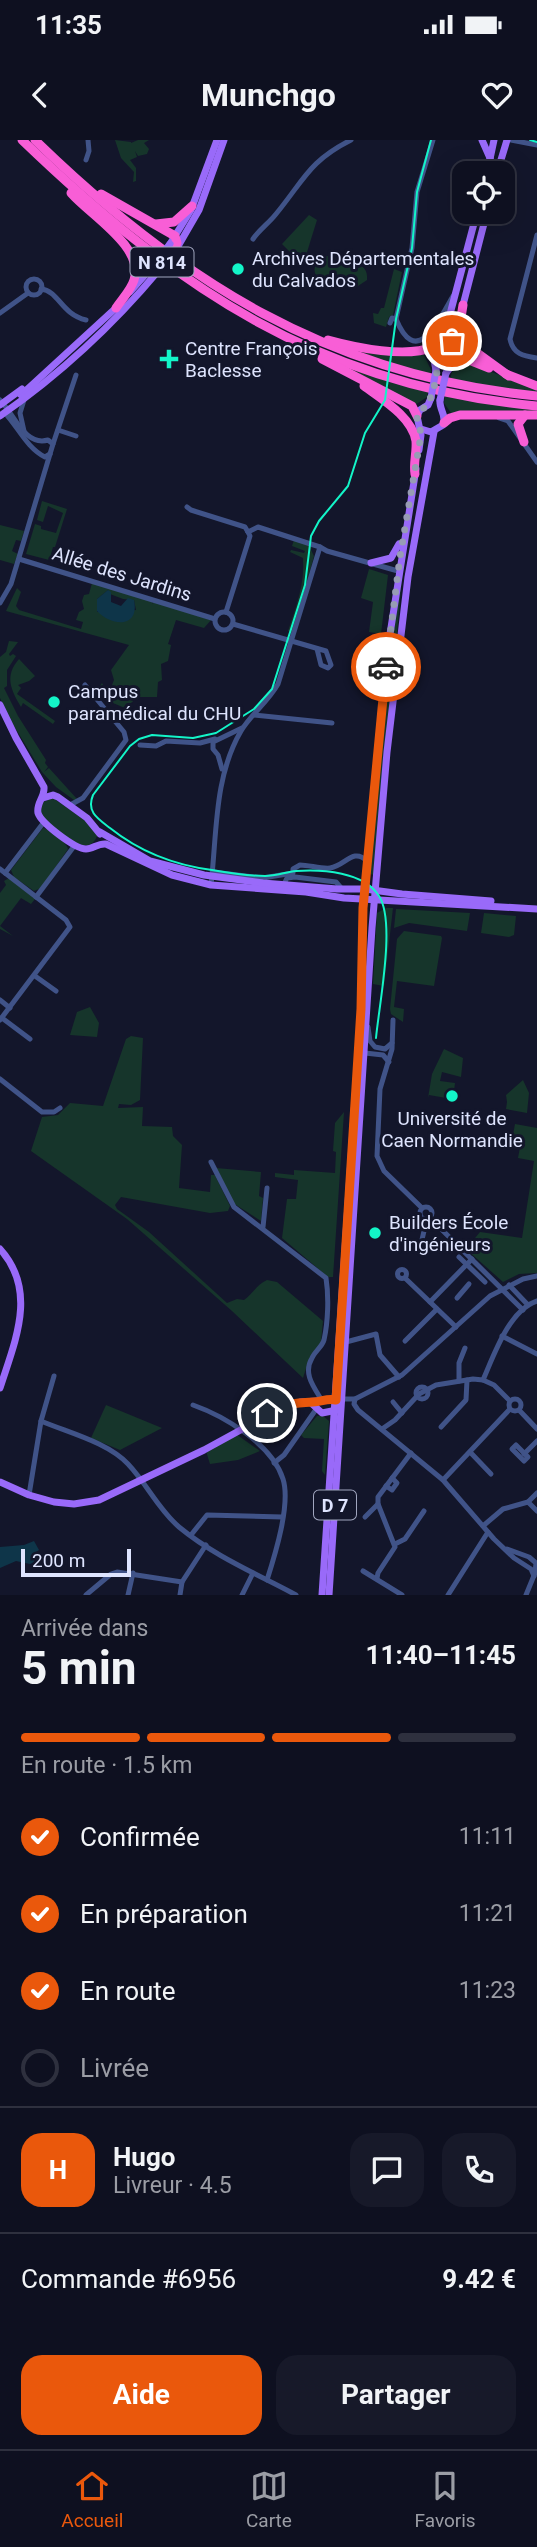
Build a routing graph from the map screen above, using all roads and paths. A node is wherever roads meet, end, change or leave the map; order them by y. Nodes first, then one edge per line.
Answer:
1 (16, 140) edge
2 (22, 140) edge
3 (36, 140) edge
4 (88, 140) edge
5 (217, 140) edge
6 (225, 140) edge
7 (351, 140) edge
8 (433, 140) edge
9 (482, 140) edge
10 (494, 140) edge
11 (511, 140) edge
12 (537, 145) edge
13 (490, 158) junction
14 (86, 160) dead end
15 (489, 161) edge
16 (502, 161) edge
17 (76, 178) junction
18 (65, 187) junction
19 (192, 206) junction
20 (151, 222) junction
21 (114, 224) junction
22 (474, 224) edge
23 (484, 224) edge
24 (537, 235) edge
25 (253, 239) dead end
26 (536, 243) edge
27 (174, 246) junction
28 (156, 268) junction
29 (528, 269) junction
30 (537, 272) edge
31 (41, 289) junction
32 (456, 290) junction
33 (28, 293) junction
34 (463, 306) junction
35 (116, 308) junction
36 (0, 313) edge
37 (396, 319) junction
38 (86, 320) dead end
39 (390, 324) dead end
40 (293, 330) junction
41 (449, 341) junction
42 (304, 346) junction
43 (433, 347) junction
44 (459, 356) junction
45 (537, 358) edge
46 (349, 374) junction
47 (76, 375) dead end
48 (509, 376) junction
49 (537, 386) edge
50 (537, 396) edge
51 (24, 398) junction
52 (537, 405) edge
53 (3, 407) edge
54 (493, 415) junction
55 (525, 415) junction
56 (537, 415) edge
57 (417, 416) junction
58 (444, 423) junction
59 (24, 431) junction
60 (57, 431) junction
61 (428, 431) junction
62 (76, 436) dead end
63 (44, 441) junction
64 (524, 442) junction
65 (53, 444) junction
66 (38, 451) junction
67 (50, 458) junction
68 (537, 463) edge
69 (415, 474) junction
70 (187, 507) dead end
71 (407, 516) junction
72 (248, 532) junction
73 (320, 547) junction
74 (410, 558) junction
75 (19, 559) junction
76 (367, 562) junction
77 (398, 571) junction
78 (0, 603) edge
79 (226, 612) junction
80 (215, 619) junction
81 (401, 621) junction
82 (233, 624) junction
83 (291, 641) junction
84 (317, 649) dead end
85 (85, 685) dead end
86 (0, 705) edge
87 (254, 715) junction
88 (332, 723) dead end
89 (242, 728) junction
90 (224, 737) junction
91 (215, 739) junction
92 (200, 743) junction
93 (140, 745) dead end
94 (212, 749) junction
95 (230, 751) junction
96 (218, 755) junction
97 (27, 758) junction
98 (222, 772) junction
99 (58, 797) junction
100 (43, 798) junction
101 (81, 800) junction
102 (70, 805) junction
103 (82, 814) junction
104 (44, 822) junction
105 (99, 830) junction
106 (75, 845) junction
107 (96, 845) junction
108 (367, 861) junction
109 (3, 871) edge
110 (290, 878) junction
111 (212, 879) junction
112 (342, 889) junction
113 (365, 889) junction
114 (376, 890) junction
115 (36, 897) junction
116 (364, 899) junction
117 (375, 900) junction
118 (537, 907) edge
119 (35, 976) junction
120 (56, 991) dead end
121 (0, 1000) edge
122 (10, 1007) junction
123 (1, 1019) edge
124 (393, 1020) dead end
125 (367, 1023) junction
126 (359, 1038) junction
127 (30, 1039) dead end
128 (392, 1043) junction
129 (365, 1053) junction
130 (389, 1062) junction
131 (0, 1079) edge
132 (60, 1108) dead end
133 (211, 1162) dead end
134 (267, 1188) dead end
135 (421, 1209) junction
136 (426, 1223) junction
137 (263, 1227) junction
138 (421, 1244) dead end
139 (0, 1249) edge
140 (459, 1257) dead end
141 (472, 1259) junction
142 (467, 1264) junction
143 (537, 1276) edge
144 (405, 1278) dead end
145 (452, 1280) junction
146 (485, 1282) dead end
147 (469, 1284) dead end
148 (509, 1285) junction
149 (502, 1289) junction
150 (463, 1291) junction
151 (457, 1298) dead end
152 (537, 1301) edge
153 (430, 1302) junction
154 (528, 1305) junction
155 (438, 1309) junction
156 (523, 1310) junction
157 (456, 1327) junction
158 (502, 1336) junction
159 (405, 1341) dead end
160 (348, 1342) junction
161 (465, 1348) dead end
162 (537, 1354) edge
163 (54, 1376) dead end
164 (399, 1377) junction
165 (467, 1380) junction
166 (483, 1380) junction
167 (459, 1381) junction
168 (0, 1388) edge
169 (358, 1399) junction
170 (510, 1401) junction
171 (393, 1402) dead end
172 (192, 1405) dead end
173 (319, 1406) junction
174 (339, 1407) junction
175 (510, 1409) junction
176 (519, 1410) junction
177 (402, 1413) junction
178 (41, 1422) junction
179 (441, 1427) dead end
180 (382, 1429) junction
181 (537, 1429) edge
182 (240, 1430) junction
183 (537, 1441) edge
184 (470, 1452) junction
185 (411, 1453) junction
186 (524, 1454) dead end
187 (274, 1463) junction
188 (491, 1474) dead end
189 (443, 1480) junction
190 (141, 1481) junction
191 (0, 1482) edge
192 (537, 1493) edge
193 (29, 1495) junction
194 (528, 1502) junction
195 (378, 1504) junction
196 (424, 1511) dead end
197 (537, 1511) edge
198 (282, 1517) junction
199 (365, 1517) dead end
200 (483, 1526) junction
201 (488, 1532) junction
202 (191, 1535) junction
203 (395, 1544) junction
204 (206, 1545) junction
205 (534, 1570) edge
206 (363, 1572) dead end
207 (133, 1573) junction
208 (253, 1573) junction
209 (377, 1578) junction
210 (267, 1580) junction
211 (181, 1582) junction
212 (294, 1594) edge
213 (528, 1594) edge
214 (86, 1595) edge
215 (128, 1595) edge
216 (180, 1595) edge
217 (242, 1595) edge
218 (322, 1595) edge
219 (329, 1595) edge
220 (402, 1595) edge
221 (448, 1595) edge

1 - 18 highway, N 814
2 - 21 highway, N 814
3 - 17 highway, N 814
4 - 14 street
5 - 19 main road
6 - 27 main road
7 - 25 street
8 - 37 street
9 - 13 main road
10 - 13 main road
11 - 12 street
11 - 16 main road
13 - 15 main road
17 - 20 highway, N 814
17 - 40 highway, N 814
18 - 21 highway, N 814
18 - 35 highway, N 814
19 - 20 highway, N 814
19 - 27 main road
20 - 27 highway, N 814
21 - 42 highway, N 814
22 - 32 main road
23 - 34 main road
24 - 26 street
26 - 29 street
27 - 28 main road, bridge
27 - 28 main road, bridge
28 - 35 main road
28 - 51 main road
29 - 30 street
29 - 45 street
31 - 33 street
31 - 33 street
31 - 38 street
32 - 37 street
32 - 41 main road
33 - 36 street
34 - 41 main road
34 - 48 highway
35 - 53 main road
37 - 39 street
40 - 43 highway
40 - 50 highway, N 814
41 - 43 main road
41 - 44 main road
42 - 46 highway
42 - 52 highway, N 814
43 - 57 main road, bridge
44 - 48 highway
44 - 58 main road, bridge
46 - 57 highway
46 - 69 highway
47 - 60 street
48 - 49 highway
51 - 53 main road
51 - 59 street
53 - 59 street
53 - 66 street
54 - 55 highway
54 - 58 highway
54 - 64 street
55 - 56 highway
55 - 64 highway
57 - 61 main road
58 - 61 main road
59 - 63 street
60 - 62 street
60 - 63 street
60 - 65 street
61 - 69 main road, D 7
61 - 74 main road, D 7
63 - 65 street
63 - 66 street
64 - 68 street
65 - 67 street
66 - 67 street
67 - 75 street
69 - 71 main road, D 7
70 - 72 street
71 - 76 main road
71 - 77 main road, D 7
72 - 73 street
72 - 79 street
73 - 76 street
73 - 83 street
74 - 77 main road
74 - 81 main road, D 7
75 - 78 street
75 - 80 street, Allée des Jardins
76 - 77 street
77 - 81 main road
77 - 108 main road, D 7
79 - 80 street
79 - 82 street
80 - 82 street
81 - 114 main road, D 7
82 - 83 street
83 - 84 street
83 - 87 street
85 - 101 street
86 - 97 main road
87 - 88 street
87 - 89 street
89 - 90 street
89 - 95 street
90 - 91 street
90 - 95 street
91 - 92 street
91 - 94 street
92 - 93 street
92 - 94 street
94 - 96 street
95 - 96 street
95 - 98 street
96 - 98 street
97 - 99 main road
97 - 100 main road
98 - 111 street
99 - 100 main road
99 - 102 main road
100 - 104 main road
101 - 102 street
101 - 103 street
102 - 103 main road
103 - 105 main road
104 - 106 main road
104 - 109 street
105 - 107 main road
105 - 111 main road
106 - 107 main road
106 - 115 street
107 - 111 main road
108 - 110 street
108 - 113 main road, D 7
109 - 115 street
110 - 111 street
110 - 111 main road
110 - 112 main road
110 - 112 street
111 - 116 main road
112 - 113 main road
113 - 114 main road
113 - 116 main road, D 7
114 - 117 main road, D 7
114 - 118 main road
115 - 119 street
116 - 117 main road
116 - 126 main road, D 7
117 - 118 main road
117 - 125 main road, D 7
119 - 120 street
119 - 122 street
121 - 122 street
122 - 123 street
123 - 127 street
124 - 128 street
125 - 128 street
125 - 129 main road, D 7
126 - 129 main road
126 - 174 main road, D 7
128 - 130 street
129 - 130 street
129 - 160 main road, D 7
130 - 135 street
131 - 132 street
133 - 137 street
134 - 137 street
135 - 136 street
135 - 136 street
136 - 138 street
136 - 141 street
137 - 173 street
139 - 168 main road
140 - 142 street
141 - 142 street
141 - 149 street
142 - 145 street
142 - 146 street
143 - 148 street
144 - 153 street
145 - 150 street
145 - 153 street
147 - 150 street
148 - 149 street
148 - 154 street
149 - 156 street
149 - 157 street
150 - 151 street
152 - 154 street
153 - 155 street
154 - 156 street
155 - 157 street
155 - 159 street
156 - 158 street
157 - 164 street
158 - 162 street
158 - 166 street
160 - 164 street
160 - 174 main road, D 7
161 - 167 street
163 - 178 street
164 - 169 street
165 - 166 street
165 - 167 street
165 - 179 street
166 - 170 street
167 - 177 street
169 - 174 street
169 - 174 street
169 - 180 street
170 - 175 street
170 - 176 street
171 - 177 street
172 - 182 street
173 - 174 main road
173 - 174 main road
173 - 182 main road
173 - 187 street
174 - 218 main road, D 7
174 - 219 main road, D 7
175 - 176 street
175 - 184 street
176 - 181 street
177 - 180 street
178 - 190 street
178 - 193 street
180 - 185 street
182 - 187 street
182 - 190 main road
183 - 186 street
184 - 188 street
184 - 189 street
185 - 189 street
185 - 195 street
187 - 198 street
189 - 200 street
190 - 193 main road
190 - 202 street
191 - 193 main road
192 - 194 street
194 - 197 street
194 - 200 street
195 - 199 street
195 - 203 street
196 - 203 street
198 - 202 street
198 - 210 street
200 - 201 street
201 - 205 street
201 - 221 street
202 - 204 street
203 - 209 street
204 - 208 street
204 - 211 street
205 - 213 street
206 - 209 street
207 - 211 street
207 - 214 street
207 - 215 street
208 - 210 street
208 - 217 street
209 - 220 street
210 - 212 street
211 - 216 street

